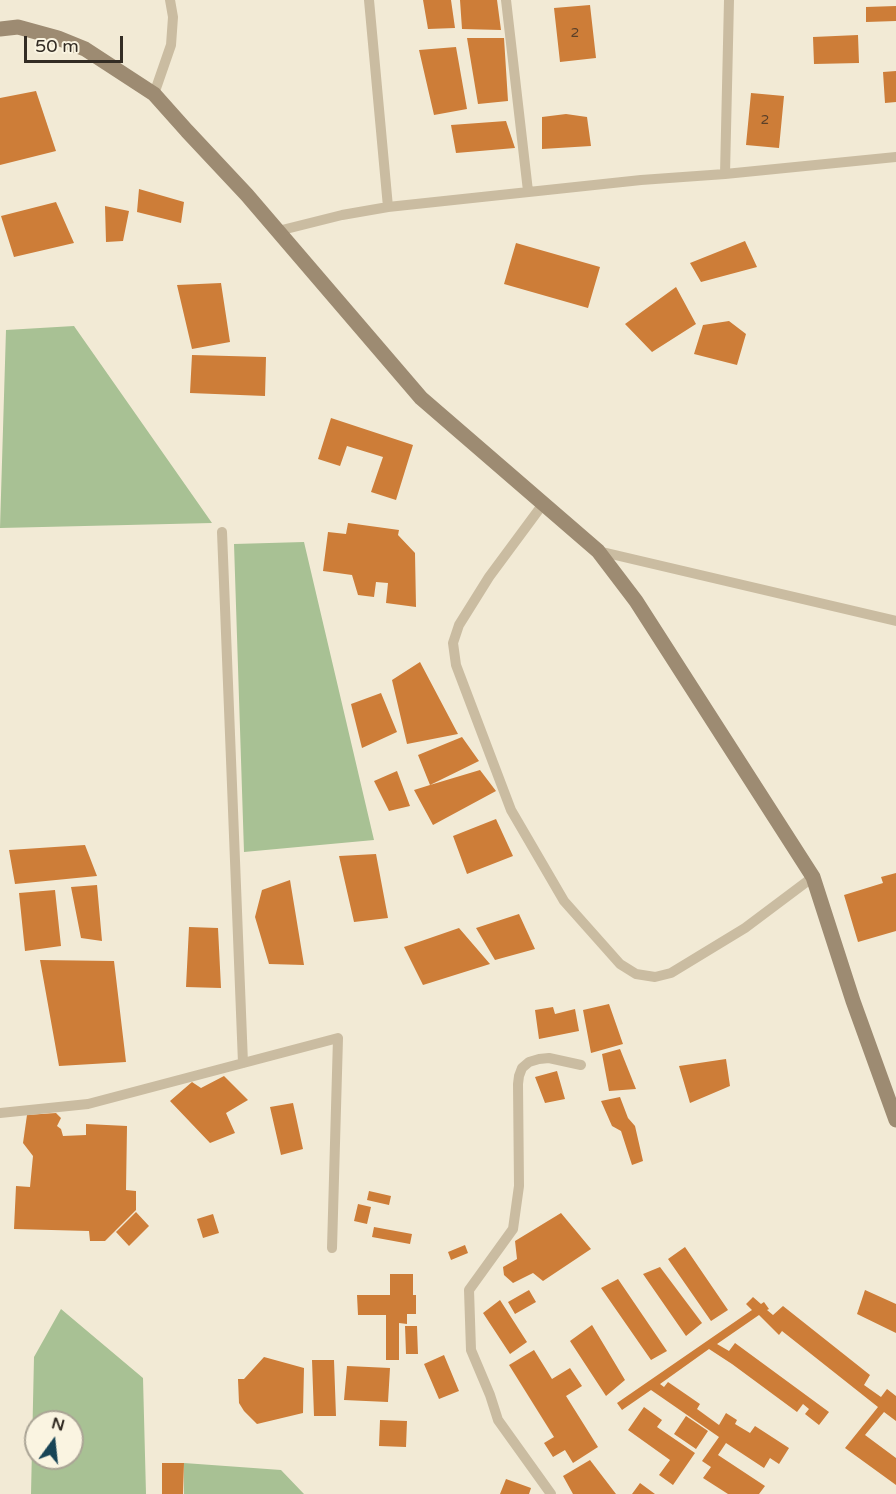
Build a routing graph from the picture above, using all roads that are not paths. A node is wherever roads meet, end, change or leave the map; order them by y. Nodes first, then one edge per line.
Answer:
1 (170, 0) edge
2 (369, 0) edge
3 (506, 0) edge
4 (729, 0) edge
5 (0, 29) edge
6 (154, 94) junction
7 (896, 158) edge
8 (725, 174) junction
9 (528, 191) junction
10 (388, 207) junction
11 (278, 231) junction
12 (543, 504) junction
13 (222, 532) dead end
14 (598, 551) junction
15 (896, 621) edge
16 (813, 877) junction
17 (243, 1063) junction
18 (580, 1065) dead end
19 (891, 1092) edge
20 (0, 1113) edge
21 (896, 1120) edge
22 (332, 1248) dead end
23 (551, 1494) edge

1 - 6 street
2 - 10 street
3 - 9 street
4 - 8 street
5 - 6 street
6 - 11 street
7 - 8 street
8 - 9 street
9 - 10 street
10 - 11 street
11 - 12 street
12 - 14 street
12 - 16 street
13 - 17 street
14 - 15 street
14 - 16 street
16 - 19 street
17 - 20 street
17 - 22 street
18 - 23 street
19 - 21 street

